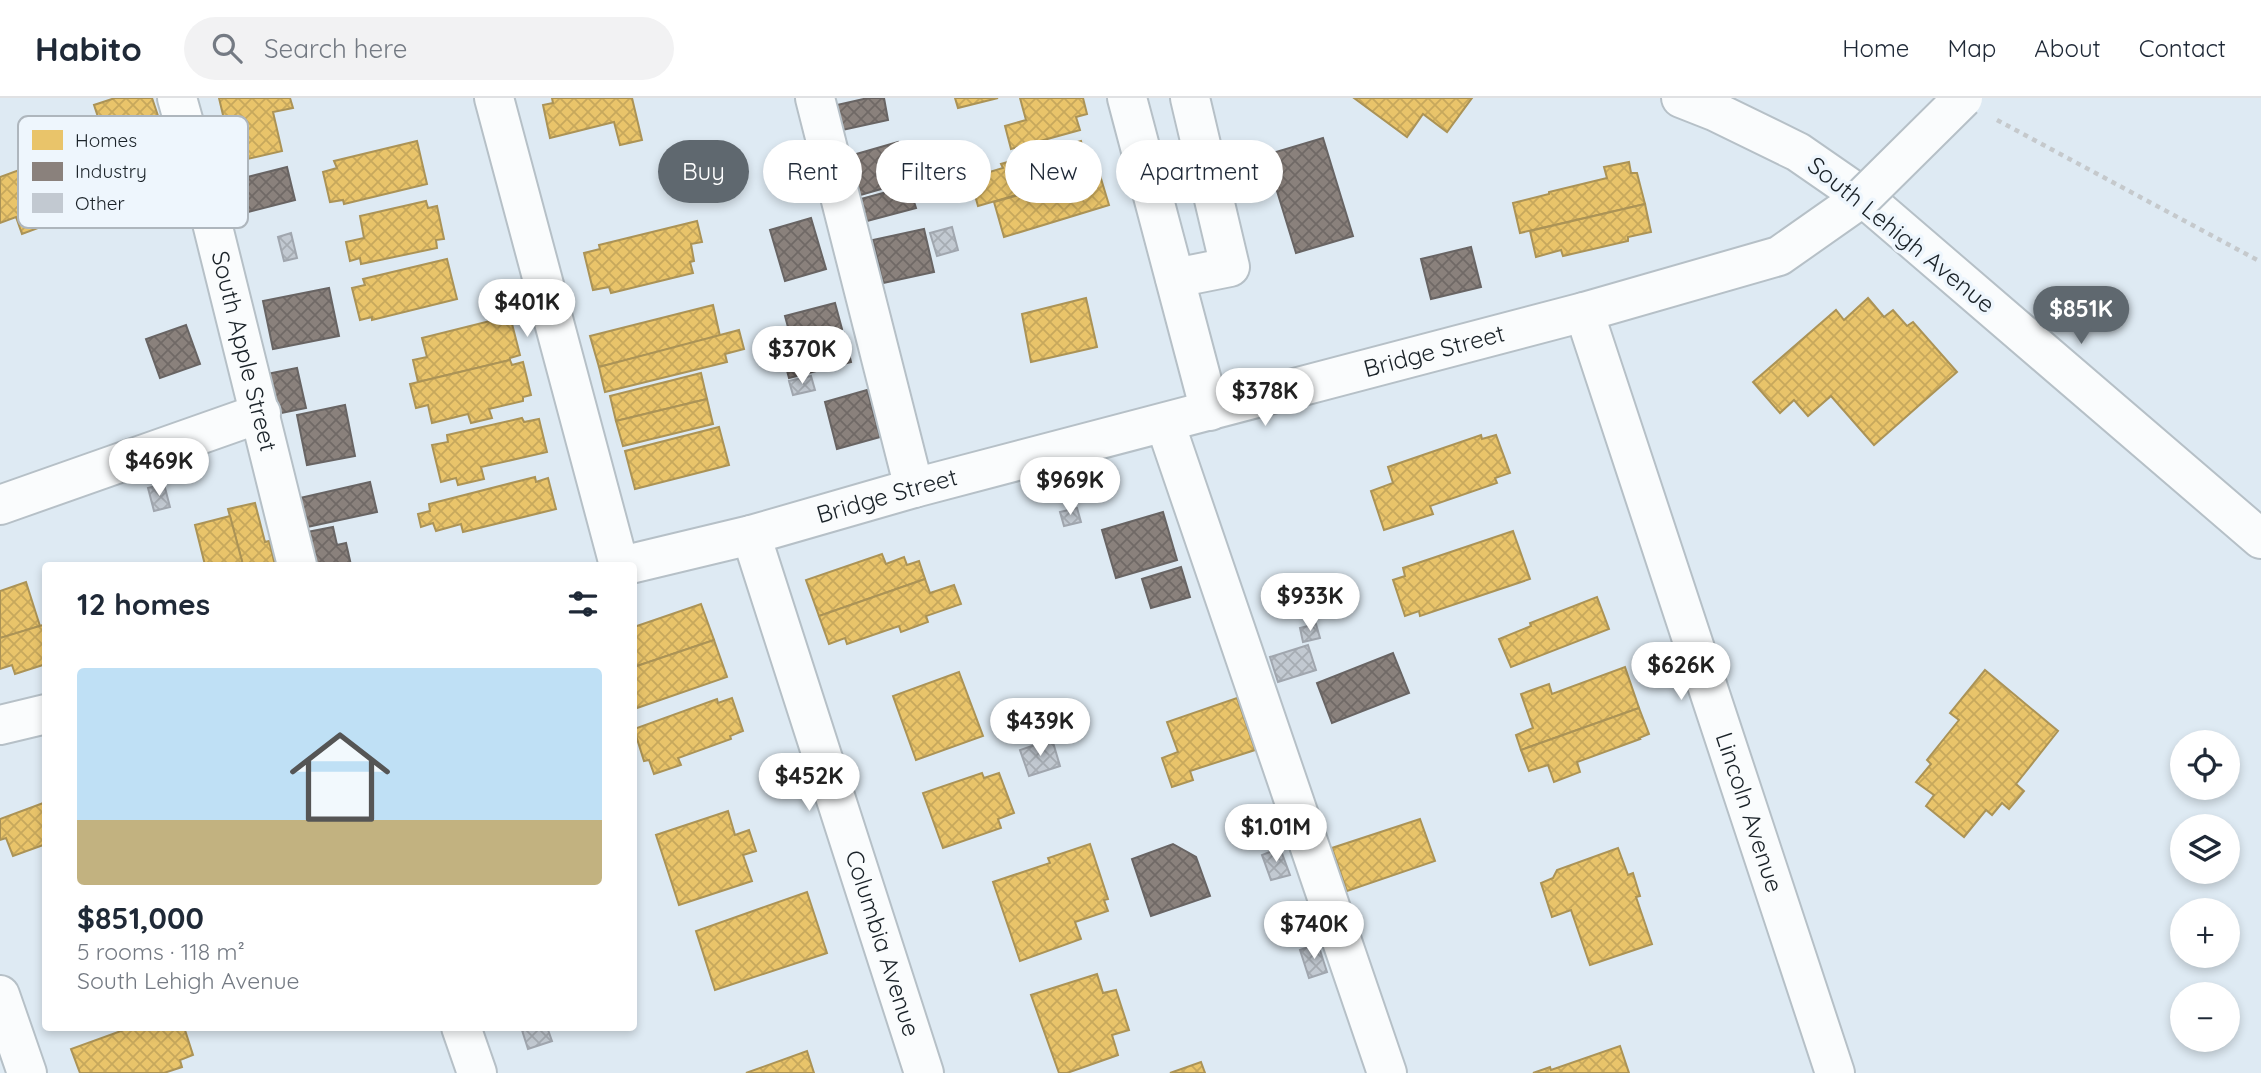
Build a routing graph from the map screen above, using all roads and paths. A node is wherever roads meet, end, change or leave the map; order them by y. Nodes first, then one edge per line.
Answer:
1 (177, 98) edge
2 (494, 98) edge
3 (815, 98) edge
4 (1127, 98) edge
5 (1190, 98) edge
6 (1681, 98) edge
7 (1979, 109) edge
8 (182, 116) edge
9 (1863, 197) junction
10 (213, 228) edge
11 (2261, 262) edge
12 (1175, 278) junction
13 (1584, 312) junction
14 (1210, 411) junction
15 (261, 413) junction
16 (1165, 423) junction
17 (914, 488) junction
18 (0, 505) edge
19 (751, 535) junction
20 (2261, 540) edge
21 (297, 562) edge
22 (618, 562) edge
23 (637, 562) edge
24 (42, 715) edge
25 (0, 725) edge
26 (0, 995) edge
27 (462, 1031) edge
28 (27, 1073) edge
29 (477, 1073) edge
30 (924, 1073) edge
31 (1387, 1073) edge
32 (1835, 1073) edge

1 - 8 street, South Apple Street
2 - 22 street
3 - 17 street
4 - 12 street
5 - 12 street
6 - 9 street, South Lehigh Avenue
7 - 9 street, Bridge Street, bridge
7 - 11 path
9 - 13 street, Bridge Street
9 - 20 street, South Lehigh Avenue
10 - 15 street, South Apple Street
12 - 14 street
13 - 14 street, Bridge Street
13 - 32 street, Lincoln Avenue
14 - 16 street, Bridge Street
15 - 18 street
15 - 21 street, South Apple Street
16 - 17 street, Bridge Street
16 - 31 street
17 - 19 street, Bridge Street
19 - 23 street, Bridge Street
19 - 30 street, Columbia Avenue
24 - 25 street
26 - 28 street
27 - 29 street

